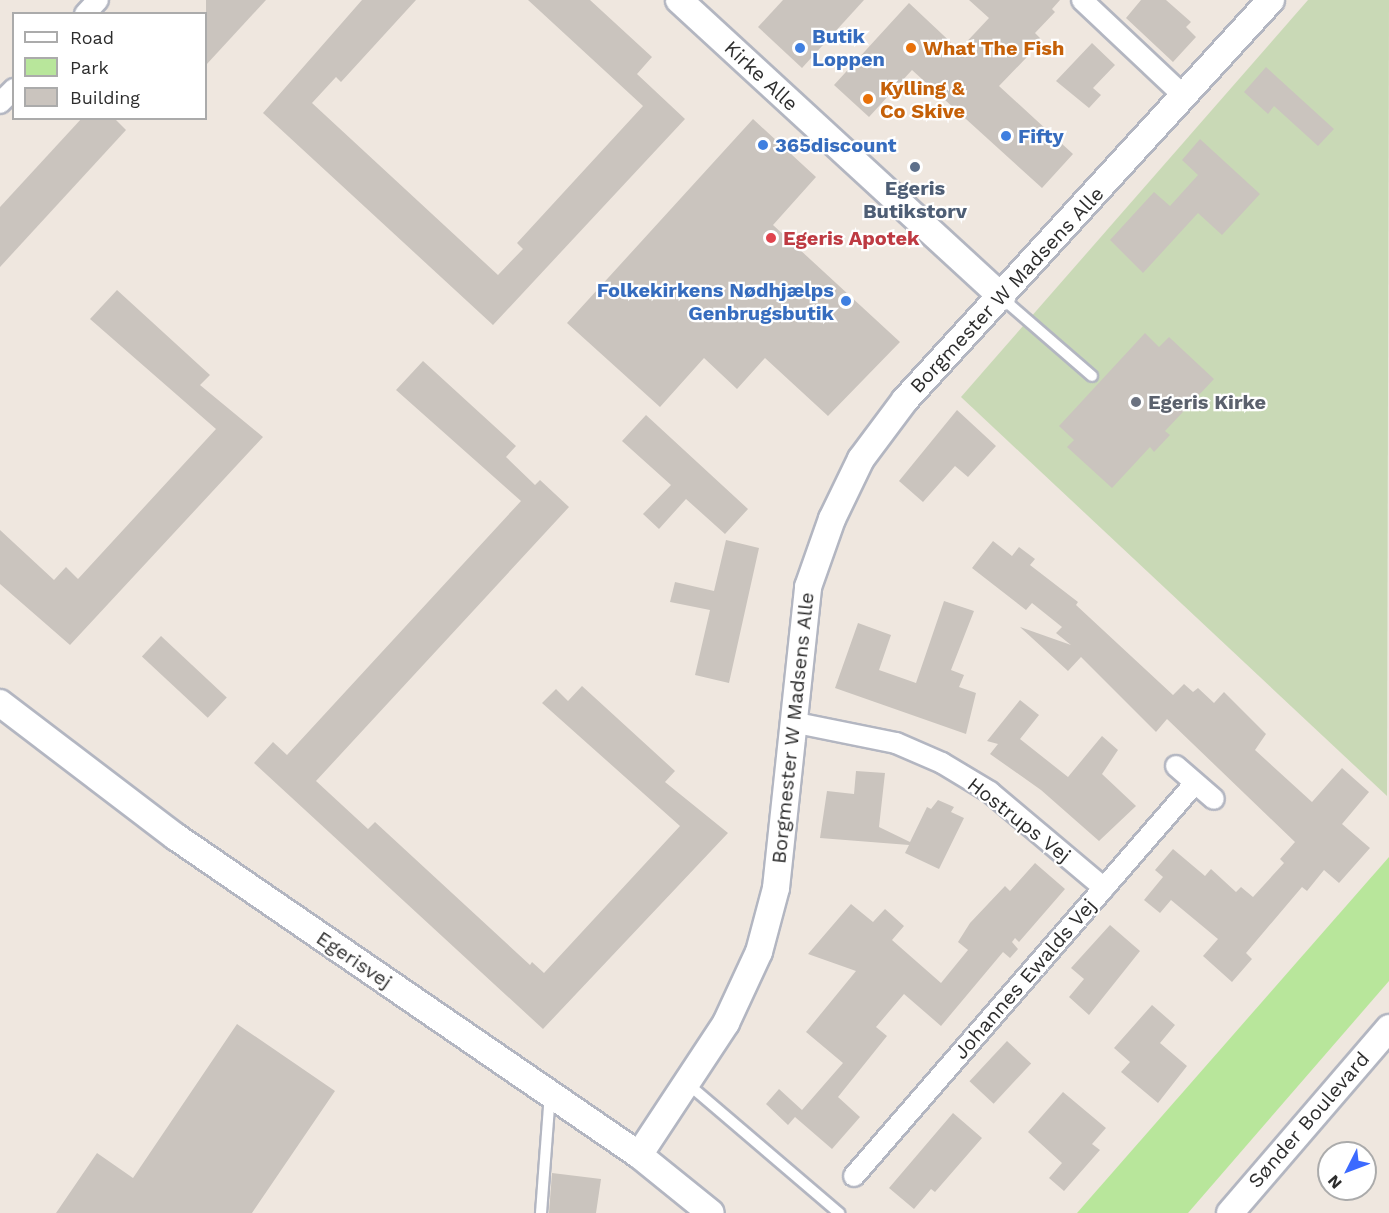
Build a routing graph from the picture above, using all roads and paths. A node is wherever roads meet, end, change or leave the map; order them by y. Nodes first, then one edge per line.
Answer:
1 (98, 0) edge
2 (679, 0) edge
3 (1082, 0) edge
4 (1271, 0) edge
5 (87, 12) edge
6 (12, 91) edge
7 (1184, 96) junction
8 (0, 103) edge
9 (1002, 297) junction
10 (1092, 376) dead end
11 (0, 702) edge
12 (792, 722) junction
13 (1176, 766) dead end
14 (1195, 783) junction
15 (1214, 799) dead end
16 (1104, 888) junction
17 (1389, 1028) edge
18 (688, 1084) junction
19 (550, 1094) junction
20 (639, 1155) junction
21 (854, 1176) dead end
22 (541, 1213) edge
23 (711, 1213) edge
24 (838, 1213) edge
25 (1230, 1213) edge

1 - 5 street
2 - 9 street, Kirke Alle
3 - 7 street
4 - 7 street, Borgmester W Madsens Alle
6 - 8 street
7 - 9 street, Borgmester W Madsens Alle
9 - 10 lane
9 - 12 street, Borgmester W Madsens Alle
11 - 19 street, Egerisvej
12 - 16 street, Hostrups Vej
12 - 18 street, Borgmester W Madsens Alle
13 - 14 street
14 - 15 street
14 - 16 street, Johannes Ewalds Vej
16 - 21 street, Johannes Ewalds Vej
17 - 25 street, Sønder Boulevard
18 - 20 street, Borgmester W Madsens Alle
18 - 24 lane
19 - 20 street, Egerisvej
19 - 22 lane
20 - 23 street, Egerisvej

